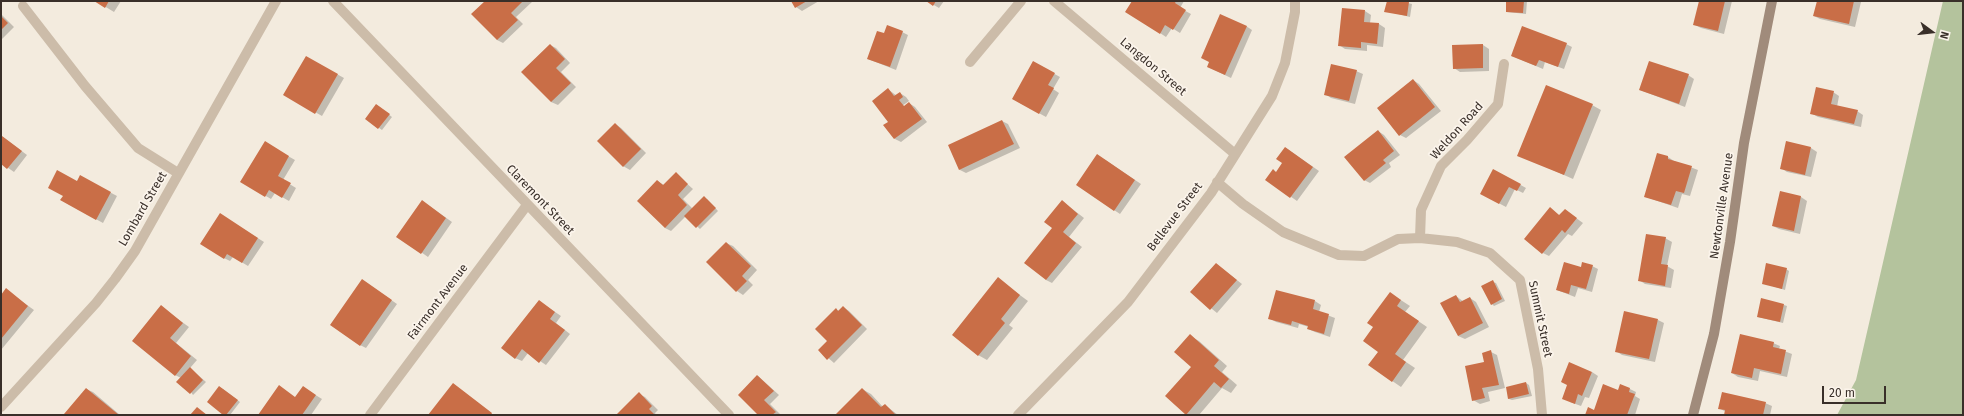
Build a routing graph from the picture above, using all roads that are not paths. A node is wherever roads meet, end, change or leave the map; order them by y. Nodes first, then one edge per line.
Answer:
1 (276, 1) edge
2 (333, 1) edge
3 (1021, 1) edge
4 (1054, 1) edge
5 (1295, 1) edge
6 (1772, 1) edge
7 (23, 6) dead end
8 (970, 62) dead end
9 (1504, 64) dead end
10 (1235, 154) junction
11 (178, 173) junction
12 (1217, 182) junction
13 (527, 205) junction
14 (1420, 238) junction
15 (1, 407) edge
16 (370, 415) edge
17 (729, 415) edge
18 (1018, 415) edge
19 (1542, 415) edge
20 (1693, 415) edge

1 - 11 street, Lombard Street
2 - 13 street, Claremont Street
3 - 8 street
4 - 10 street, Langdon Street
5 - 10 street, Bellevue Street
6 - 20 main road, Newtonville Avenue
7 - 11 street
9 - 14 street, Weldon Road
10 - 12 street, Bellevue Street
11 - 15 street, Lombard Street
12 - 14 street, Summit Street
12 - 18 street, Bellevue Street
13 - 16 street, Fairmont Avenue
13 - 17 street, Claremont Street
14 - 19 street, Summit Street

